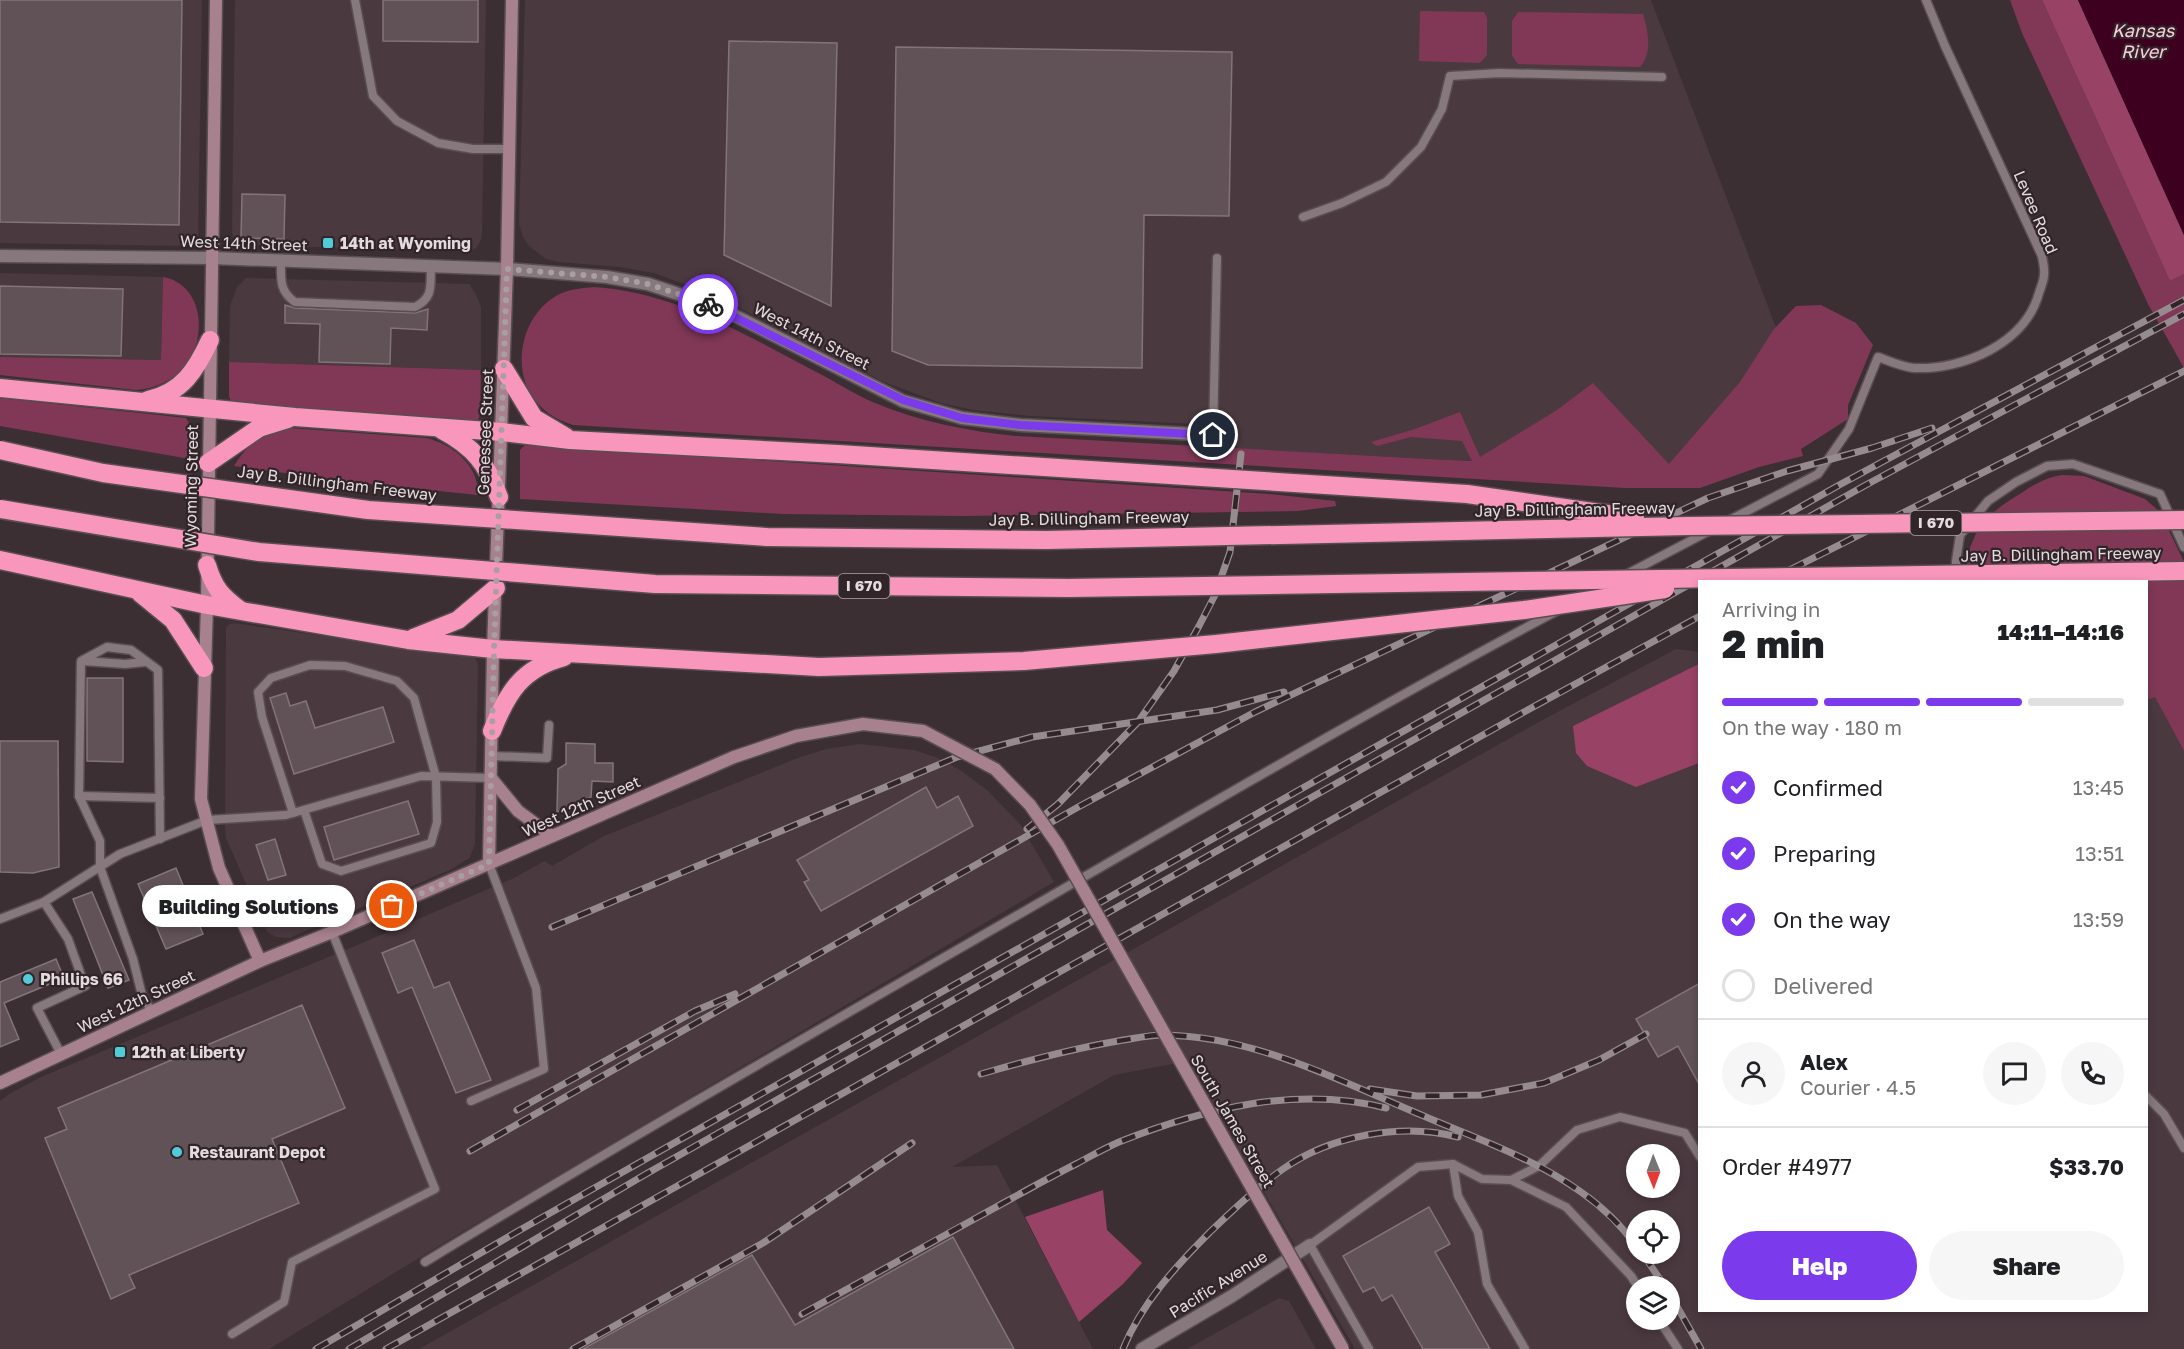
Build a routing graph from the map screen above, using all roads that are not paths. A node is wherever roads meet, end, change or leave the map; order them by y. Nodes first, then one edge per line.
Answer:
1 (216, 0) edge
2 (355, 0) edge
3 (512, 0) edge
4 (1926, 0) edge
5 (1662, 77) dead end
6 (509, 149) junction
7 (1303, 217) dead end
8 (0, 256) edge
9 (212, 258) junction
10 (1217, 258) dead end
11 (281, 261) junction
12 (430, 267) junction
13 (507, 269) junction
14 (210, 340) junction
15 (504, 369) junction
16 (6, 390) edge
17 (140, 402) junction
18 (209, 408) junction
19 (295, 417) junction
20 (437, 428) junction
21 (502, 432) junction
22 (1213, 435) joint
23 (570, 440) junction
24 (0, 450) edge
25 (208, 464) junction
26 (499, 497) junction
27 (0, 509) edge
28 (2184, 520) edge
29 (1688, 526) junction
30 (2184, 547) edge
31 (0, 561) edge
32 (207, 565) junction
33 (2184, 571) edge
34 (1733, 578) junction
35 (1720, 580) edge
36 (1956, 580) edge
37 (1698, 583) edge
38 (496, 588) junction
39 (137, 590) junction
40 (207, 605) junction
41 (242, 611) junction
42 (408, 640) junction
43 (494, 649) junction
44 (575, 653) junction
45 (81, 661) junction
46 (145, 662) junction
47 (204, 668) junction
48 (549, 725) dead end
49 (492, 731) junction
50 (491, 756) junction
51 (436, 777) junction
52 (491, 778) junction
53 (80, 796) junction
54 (160, 798) junction
55 (304, 810) junction
56 (293, 813) junction
57 (207, 820) junction
58 (552, 836) junction
59 (160, 839) junction
60 (489, 864) junction
61 (100, 867) junction
62 (44, 902) junction
63 (1094, 909) joint
64 (0, 919) edge
65 (332, 932) junction
66 (260, 961) junction
67 (152, 1012) junction
68 (61, 1054) junction
69 (0, 1083) edge
70 (2148, 1098) edge
71 (471, 1101) dead end
72 (2184, 1148) edge
73 (1698, 1154) edge
74 (1453, 1164) junction
75 (1511, 1180) junction
76 (1310, 1245) junction
77 (425, 1262) dead end
78 (1630, 1276) edge
79 (1666, 1330) edge
80 (232, 1334) dead end
81 (1142, 1349) edge
82 (1343, 1349) edge
83 (1369, 1349) edge
84 (1525, 1349) edge
85 (1678, 1349) edge

1 - 9 main road, Wyoming Street
2 - 6 lane
3 - 6 main road, Genessee Street
4 - 77 lane, Levee Road
5 - 7 lane
6 - 13 main road, Genessee Street
8 - 9 street, West 14th Street
9 - 11 street, West 14th Street
9 - 14 main road, Wyoming Street
10 - 22 lane
11 - 12 street, West 14th Street
11 - 12 lane
12 - 13 street, West 14th Street
13 - 15 main road, Genessee Street
13 - 22 street, West 14th Street
14 - 17 highway
14 - 18 main road, Wyoming Street
15 - 21 main road, Genessee Street
15 - 23 highway
16 - 17 highway
17 - 18 highway
18 - 19 highway
18 - 25 main road, Wyoming Street
19 - 20 highway
19 - 25 highway
20 - 21 highway
20 - 26 highway
21 - 23 highway
21 - 26 main road, Genessee Street
23 - 29 highway, bridge
24 - 29 highway, Jay B. Dillingham Freeway / I 670, bridge
25 - 32 main road, Wyoming Street
26 - 38 main road, Genessee Street
27 - 34 highway, Jay B. Dillingham Freeway / I 670, bridge
28 - 29 highway, Jay B. Dillingham Freeway / I 670, bridge
30 - 36 lane
31 - 39 highway
32 - 40 main road, Wyoming Street
32 - 41 highway
33 - 34 highway, Jay B. Dillingham Freeway / I 670, bridge
34 - 35 highway, bridge
37 - 44 highway, bridge
38 - 42 highway
38 - 43 main road, Genessee Street
39 - 40 highway
39 - 47 highway
40 - 41 highway
40 - 47 main road, Wyoming Street
41 - 42 highway
42 - 43 highway
43 - 44 highway
43 - 49 main road, Genessee Street
44 - 49 highway
45 - 46 lane
45 - 46 lane
45 - 53 lane
46 - 54 lane
47 - 57 main road, Wyoming Street
48 - 50 lane
49 - 50 main road, Genessee Street
50 - 52 main road, Genessee Street
51 - 52 lane
51 - 55 lane
51 - 55 lane
51 - 56 lane
52 - 58 main road
52 - 60 main road, Genessee Street
53 - 54 lane
53 - 61 lane
54 - 59 lane
55 - 56 lane
56 - 57 lane
57 - 59 lane
57 - 66 main road, Wyoming Street
58 - 60 main road, West 12th Street
58 - 63 main road, West 12th Street, bridge
59 - 61 lane
60 - 65 main road, West 12th Street
60 - 71 lane
61 - 62 lane
61 - 67 lane
62 - 64 lane
62 - 68 lane
63 - 82 main road, South James Street, bridge
65 - 66 main road, West 12th Street
65 - 80 lane
66 - 67 main road, West 12th Street
67 - 68 main road, West 12th Street
68 - 69 main road, West 12th Street
70 - 72 lane
73 - 75 lane
74 - 75 lane
74 - 76 lane
74 - 84 lane
75 - 78 lane
76 - 81 street, Pacific Avenue
76 - 83 lane
79 - 85 lane

